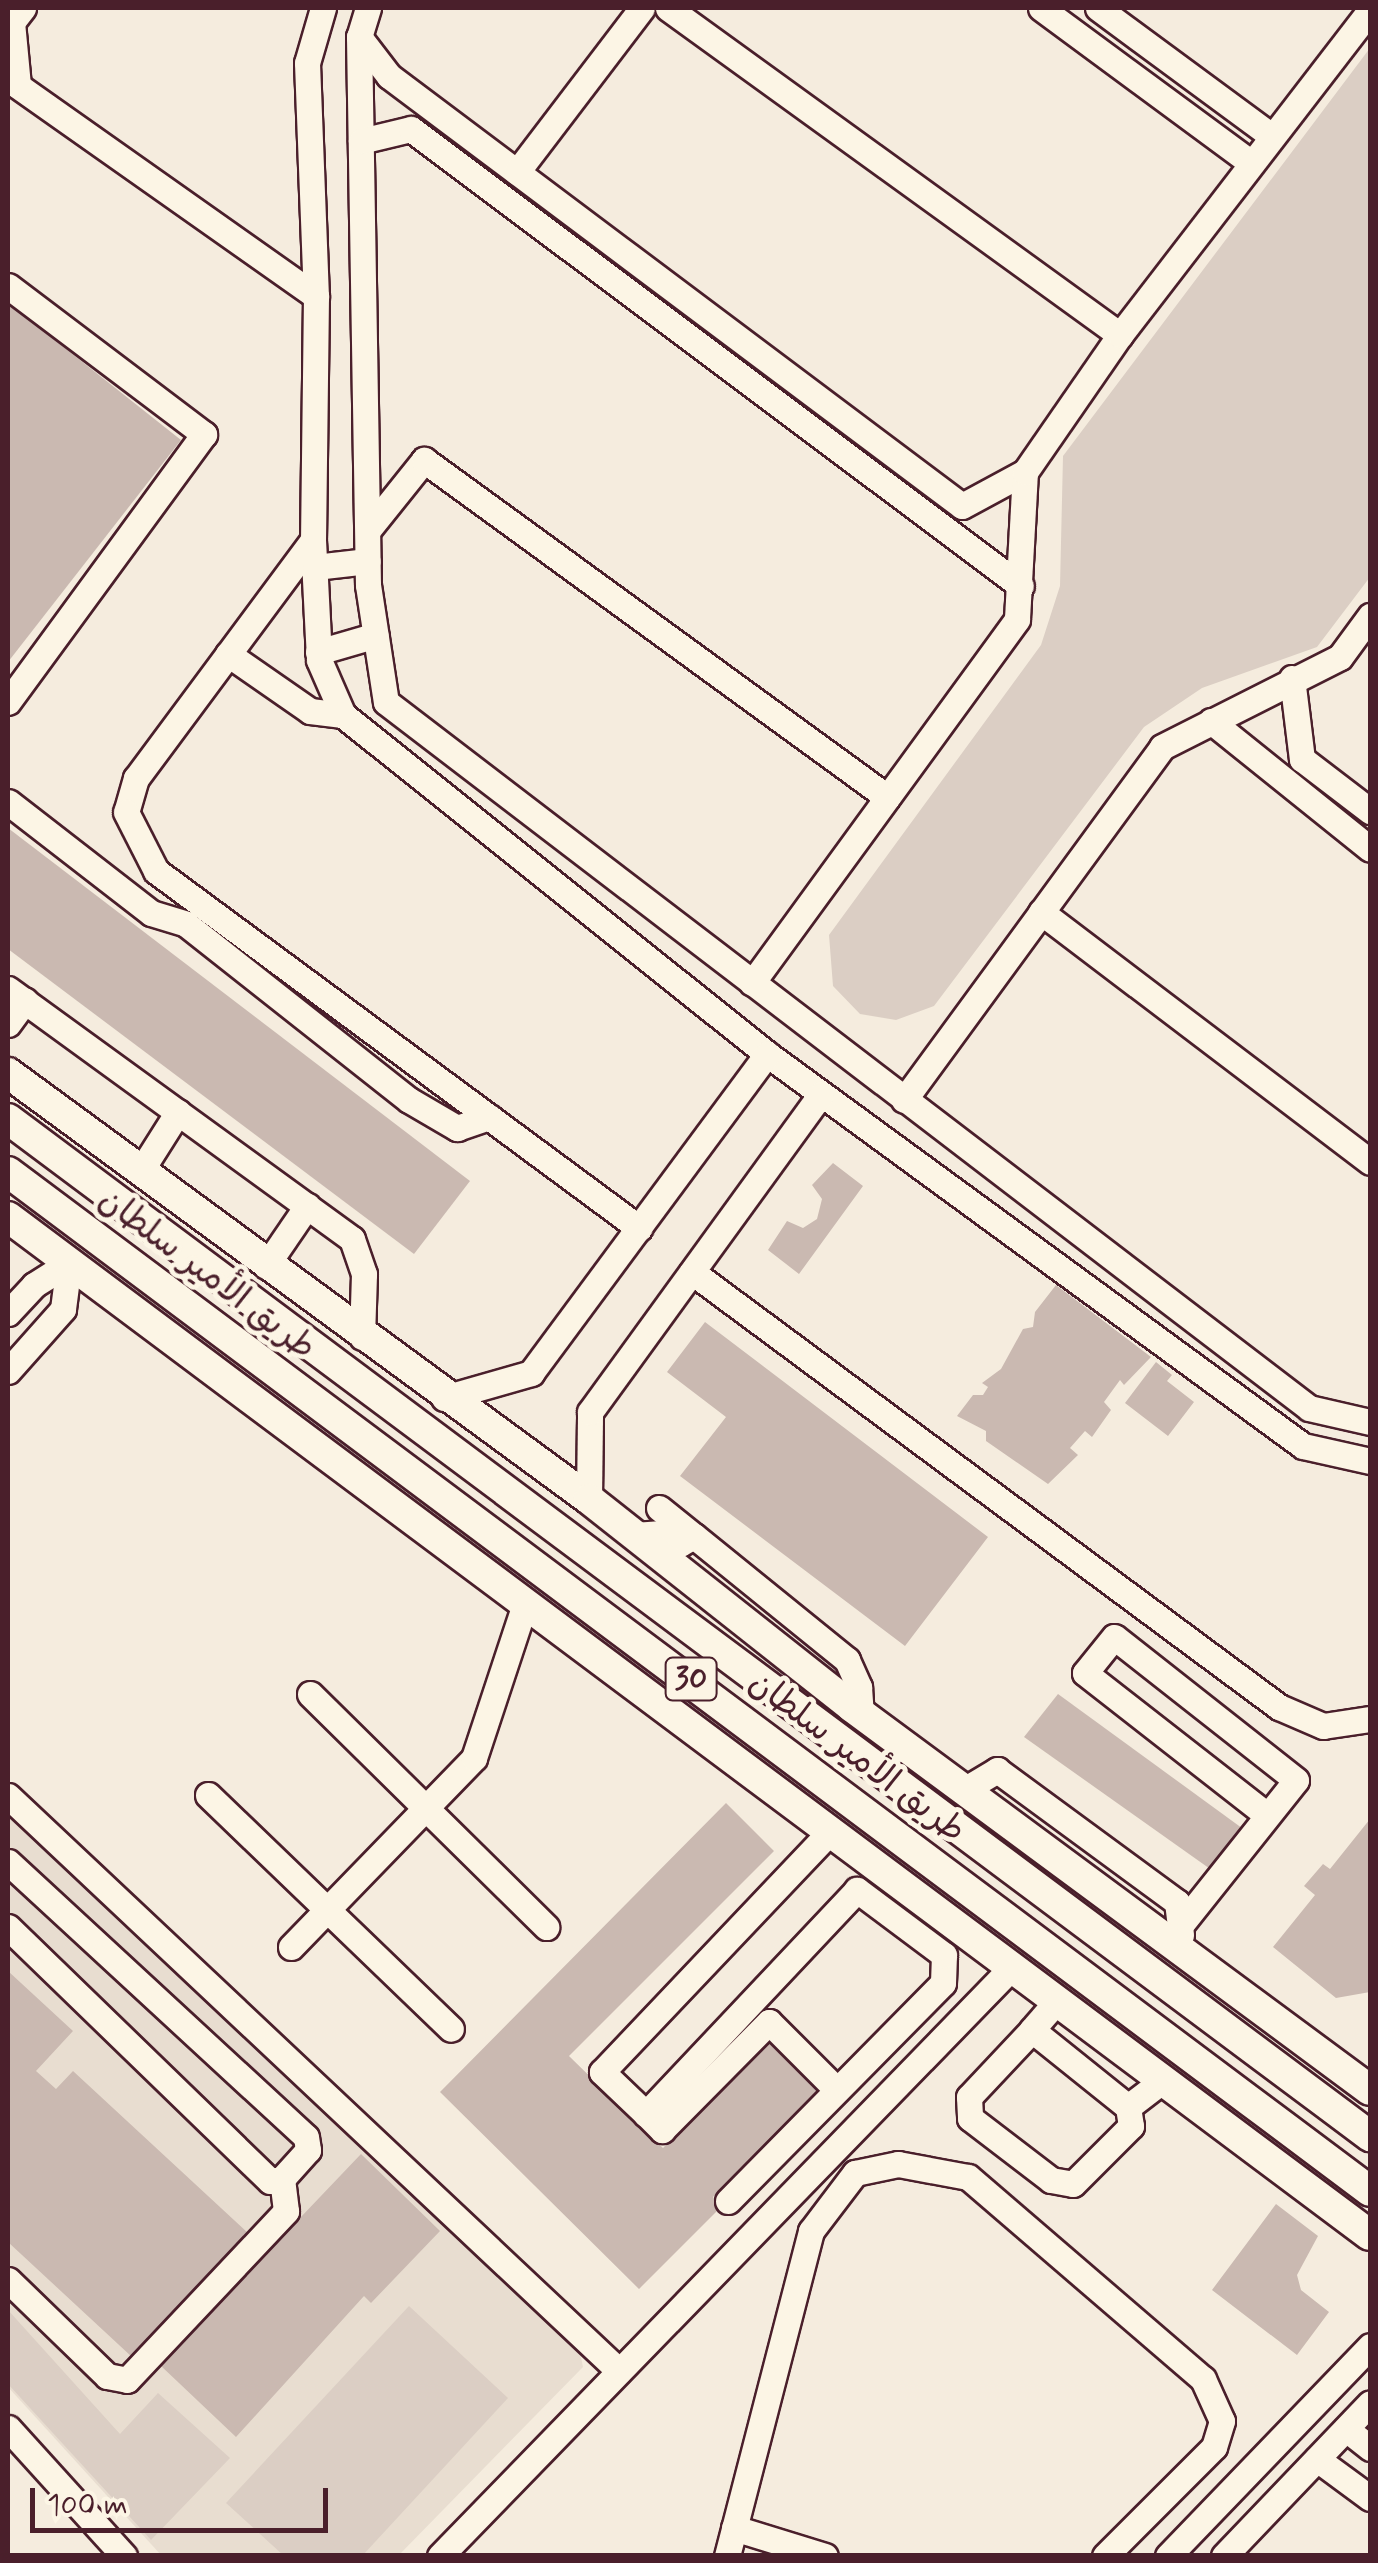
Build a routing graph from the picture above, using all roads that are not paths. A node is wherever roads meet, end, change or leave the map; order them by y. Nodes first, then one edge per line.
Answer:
1 (23, 8) edge
2 (322, 8) edge
3 (368, 8) edge
4 (642, 8) edge
5 (668, 8) edge
6 (1041, 8) edge
7 (1098, 8) edge
8 (1370, 10) edge
9 (359, 37) junction
10 (1270, 135) junction
11 (361, 142) junction
12 (1251, 163) junction
13 (516, 172) junction
14 (8, 286) edge
15 (316, 296) junction
16 (1120, 335) junction
17 (1024, 472) junction
18 (962, 506) junction
19 (945, 527) junction
20 (368, 530) junction
21 (313, 540) junction
22 (368, 560) junction
23 (315, 566) junction
24 (1021, 586) junction
25 (1370, 616) edge
26 (376, 635) junction
27 (318, 652) junction
28 (228, 654) junction
29 (1292, 678) junction
30 (8, 702) edge
31 (342, 715) junction
32 (1211, 721) junction
33 (1302, 760) junction
34 (1278, 780) junction
35 (887, 797) junction
36 (8, 802) edge
37 (1370, 811) edge
38 (1370, 850) edge
39 (1041, 912) junction
40 (752, 984) junction
41 (16, 995) edge
42 (8, 1024) edge
43 (767, 1054) junction
44 (8, 1073) edge
45 (822, 1094) junction
46 (904, 1100) junction
47 (178, 1112) junction
48 (488, 1117) junction
49 (68, 1118) junction
50 (8, 1119) edge
51 (48, 1148) junction
52 (1370, 1162) edge
53 (8, 1172) edge
54 (140, 1172) junction
55 (307, 1206) junction
56 (8, 1217) edge
57 (638, 1228) junction
58 (69, 1263) junction
59 (266, 1266) junction
60 (692, 1272) junction
61 (8, 1313) edge
62 (362, 1337) junction
63 (8, 1371) edge
64 (444, 1398) junction
65 (1370, 1422) edge
66 (1370, 1461) edge
67 (441, 1494) junction
68 (589, 1499) junction
69 (659, 1508) dead end
70 (418, 1524) junction
71 (634, 1535) junction
72 (687, 1540) junction
73 (525, 1604) junction
74 (310, 1694) dead end
75 (1279, 1706) junction
76 (856, 1711) junction
77 (1370, 1719) edge
78 (832, 1734) junction
79 (1255, 1747) junction
80 (964, 1790) junction
81 (208, 1795) dead end
82 (8, 1796) edge
83 (426, 1808) junction
84 (1267, 1815) junction
85 (830, 1832) junction
86 (8, 1862) edge
87 (326, 1910) junction
88 (8, 1927) edge
89 (546, 1927) dead end
90 (1180, 1927) junction
91 (291, 1947) dead end
92 (1011, 1968) junction
93 (1056, 2002) junction
94 (749, 2004) junction
95 (769, 2022) junction
96 (451, 2028) dead end
97 (1032, 2030) junction
98 (1162, 2081) junction
99 (838, 2090) junction
100 (1370, 2090) edge
101 (1128, 2107) junction
102 (646, 2114) junction
103 (1370, 2136) edge
104 (282, 2179) junction
105 (1370, 2191) edge
106 (728, 2201) dead end
107 (1370, 2235) edge
108 (8, 2280) edge
109 (1370, 2346) edge
110 (619, 2371) junction
111 (1370, 2404) edge
112 (8, 2428) edge
113 (1346, 2429) junction
114 (1370, 2448) edge
115 (1317, 2459) junction
116 (1370, 2498) edge
117 (734, 2528) junction
118 (124, 2556) edge
119 (440, 2556) edge
120 (727, 2556) edge
121 (825, 2556) edge
122 (1105, 2556) edge
123 (1168, 2556) edge
124 (1224, 2556) edge

1 - 15 street
2 - 15 street
3 - 9 street
4 - 13 street
5 - 16 street
6 - 12 street
7 - 10 street
8 - 10 street
9 - 11 street
9 - 13 street
10 - 12 street
11 - 19 street
11 - 20 street
12 - 16 street
13 - 18 street
14 - 30 street
15 - 21 street
16 - 17 street
17 - 18 street
17 - 24 street
18 - 19 street
19 - 24 street
20 - 22 street
20 - 35 street
21 - 23 street
21 - 28 street
22 - 23 street
22 - 26 street
23 - 27 street
24 - 35 street
25 - 29 street
26 - 27 street
26 - 40 street
27 - 31 street
28 - 31 street
28 - 48 street
29 - 32 street
29 - 33 street
31 - 43 street
32 - 34 street
32 - 39 street
33 - 34 street
33 - 37 street
34 - 38 street
35 - 40 street
36 - 48 street
39 - 46 street
39 - 52 street
40 - 46 street
41 - 42 street
41 - 47 street
43 - 45 street
43 - 57 street
44 - 49 main road
45 - 60 street
45 - 66 street
46 - 65 street
47 - 54 street
47 - 55 street
48 - 57 street
49 - 51 main road
49 - 54 main road
50 - 51 main road, طريق الأمير سلطان / 30
51 - 78 main road, طريق الأمير سلطان / 30
53 - 67 main road, طريق الأمير سلطان / 30
54 - 59 main road
55 - 59 street
55 - 62 street
56 - 58 main road
57 - 64 street
58 - 61 street
58 - 63 street
58 - 70 main road
59 - 62 main road
60 - 68 street
60 - 75 street
62 - 64 main road
64 - 68 main road
67 - 70 main road
67 - 105 main road, طريق الأمير سلطان / 30
68 - 71 main road
69 - 72 street
70 - 73 main road
71 - 72 street
71 - 76 main road
72 - 76 street
73 - 83 street
73 - 85 main road
74 - 83 street
75 - 77 street
75 - 79 street
76 - 78 main road
76 - 80 main road
78 - 103 main road, طريق الأمير سلطان / 30
79 - 84 street
79 - 84 street
80 - 90 main road
80 - 90 street
81 - 87 street
82 - 110 street
83 - 87 street
83 - 89 street
84 - 90 street
85 - 92 main road
85 - 102 street
86 - 104 street
87 - 91 street
87 - 96 street
88 - 104 street
90 - 100 main road
92 - 93 main road
92 - 110 street
93 - 97 street
93 - 98 main road
94 - 95 street
94 - 99 street
94 - 102 street
95 - 99 street
95 - 102 street
97 - 101 street
97 - 101 street
98 - 101 street
98 - 107 main road
99 - 106 street
104 - 108 street
109 - 123 street
110 - 119 street
111 - 113 street
112 - 118 street
113 - 114 street
113 - 115 street
115 - 116 street
115 - 124 street
117 - 120 street
117 - 121 street
117 - 122 street

